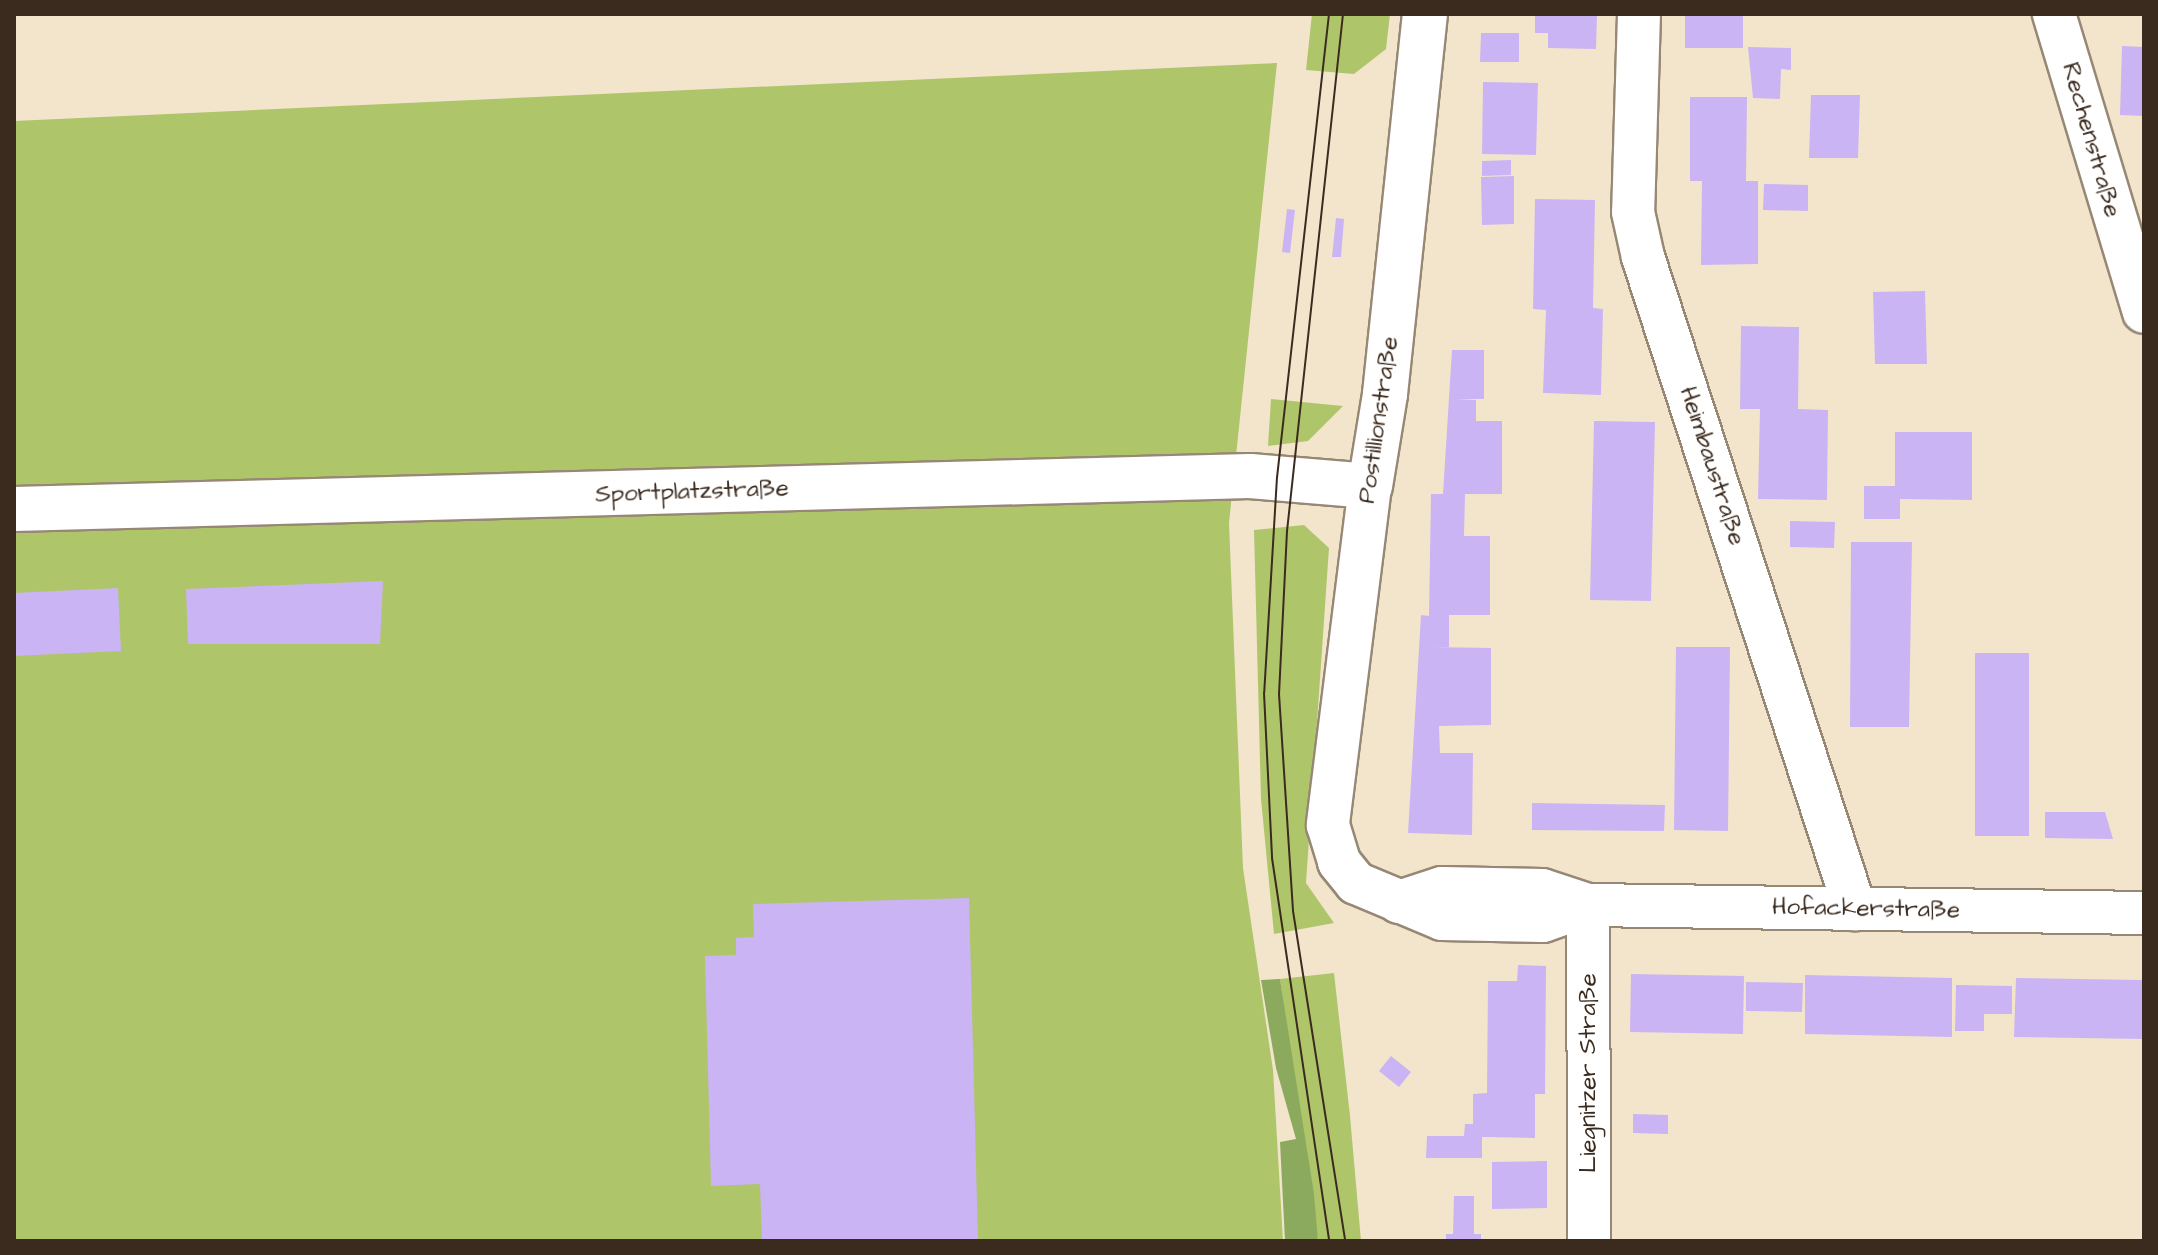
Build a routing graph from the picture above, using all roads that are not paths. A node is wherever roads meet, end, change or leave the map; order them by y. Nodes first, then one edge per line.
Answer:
1 (1425, 14) edge
2 (1639, 14) edge
3 (2054, 14) edge
4 (2144, 312) edge
5 (1370, 486) junction
6 (14, 509) edge
7 (1328, 825) joint
8 (1588, 905) junction
9 (1855, 909) junction
10 (2144, 913) edge
11 (1589, 1241) edge

1 - 5 street, Postillionstraße
2 - 9 street, Heimbaustraße
3 - 4 street, Rechenstraße
5 - 6 street, Sportplatzstraße
5 - 7 street, Postillionstraße
7 - 8 street, Hofackerstraße
8 - 9 street, Hofackerstraße
8 - 11 street, Liegnitzer Straße
9 - 10 street, Hofackerstraße

